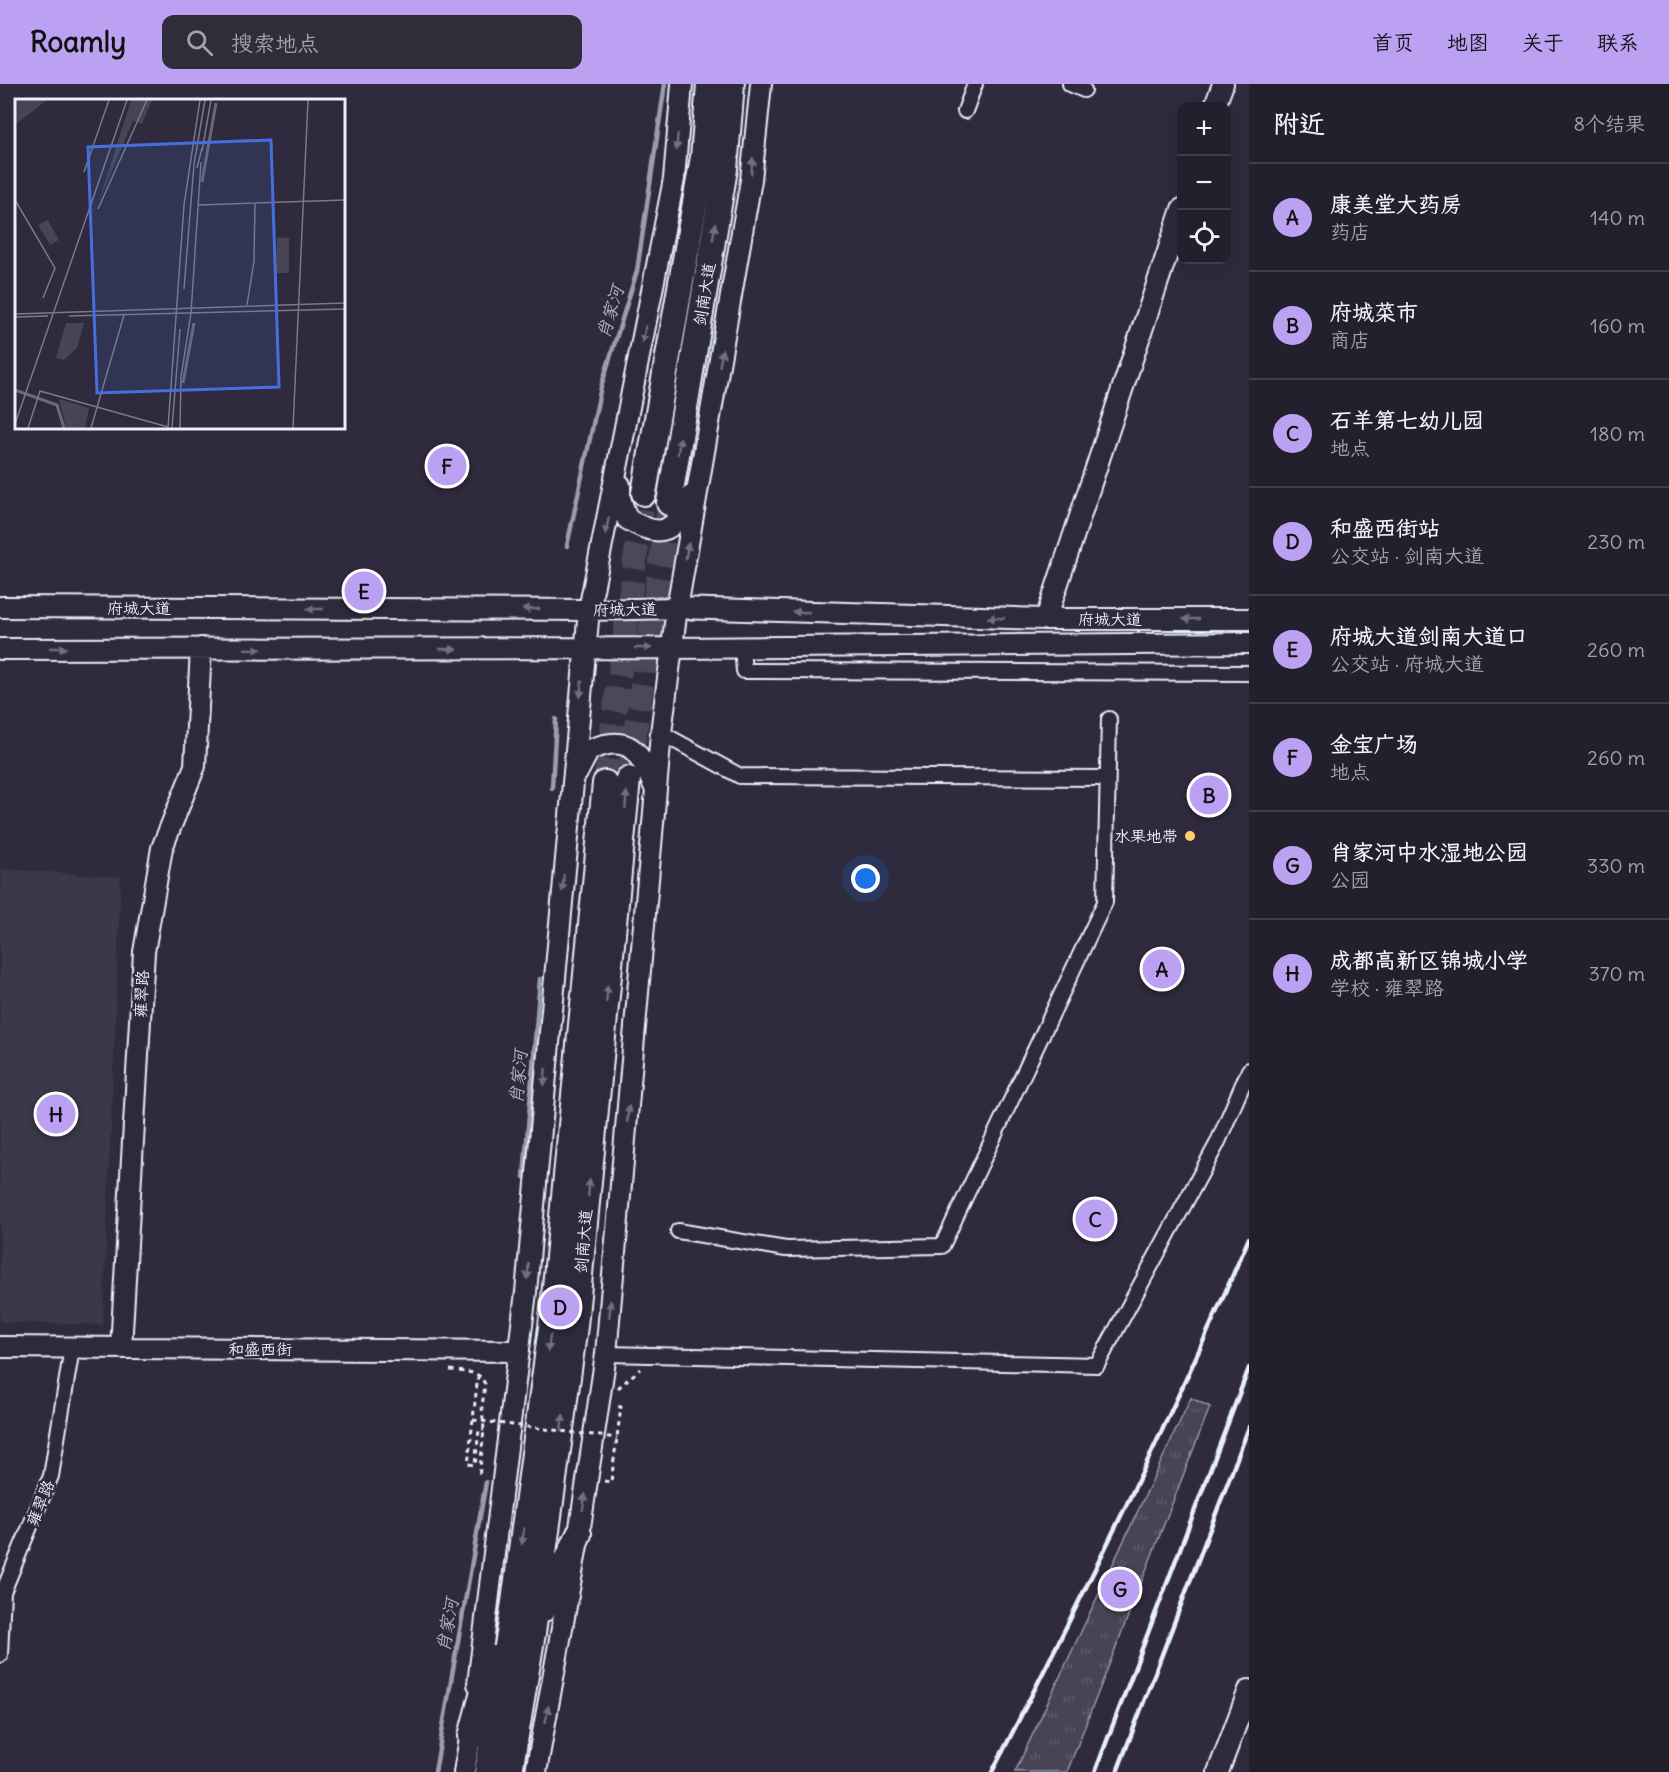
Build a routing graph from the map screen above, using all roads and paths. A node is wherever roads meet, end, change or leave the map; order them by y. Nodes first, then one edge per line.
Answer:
1 (682, 84) edge
2 (709, 84) edge
3 (732, 84) edge
4 (760, 84) edge
5 (975, 84) edge
6 (1070, 84) edge
7 (1223, 84) edge
8 (1084, 90) dead end
9 (1216, 102) edge
10 (965, 111) dead end
11 (1182, 210) edge
12 (619, 464) junction
13 (700, 478) junction
14 (644, 493) tunnel mouth
15 (669, 503) tunnel mouth
16 (0, 607) edge
17 (677, 608) junction
18 (589, 610) junction
19 (1046, 619) junction
20 (1249, 619) edge
21 (1249, 643) edge
22 (0, 648) edge
23 (201, 648) junction
24 (585, 648) junction
25 (671, 648) junction
26 (742, 648) junction
27 (1249, 673) edge
28 (1109, 720) dead end
29 (661, 733) junction
30 (1107, 778) junction
31 (572, 788) junction
32 (656, 790) junction
33 (1249, 1070) edge
34 (678, 1232) dead end
35 (0, 1347) edge
36 (72, 1348) junction
37 (121, 1348) junction
38 (519, 1351) junction
39 (606, 1354) junction
40 (450, 1370) dead end
41 (478, 1375) junction
42 (615, 1406) dead end
43 (473, 1420) junction
44 (484, 1430) junction
45 (617, 1438) junction
46 (479, 1478) dead end
47 (604, 1481) dead end
48 (579, 1534) junction
49 (514, 1602) junction
50 (533, 1633) junction
51 (0, 1655) edge
52 (1249, 1690) edge
53 (471, 1736) junction
54 (464, 1772) edge
55 (487, 1772) edge
56 (510, 1772) edge
57 (536, 1772) edge
58 (1218, 1772) edge

1 -> 12 main road
2 - 14 highway, 剑南大道
15 -> 3 highway, 剑南大道
13 -> 4 main road
5 - 10 street
6 - 8 street
7 - 9 main road
11 - 19 main road
12 - 13 main road
12 -> 18 main road
17 -> 13 main road
18 -> 16 main road, 府城大道
17 - 18 main road, 府城大道
19 -> 17 main road, 府城大道
17 - 25 main road
18 - 24 main road
20 -> 19 main road, 府城大道
21 - 26 main road, 府城大道
22 -> 23 main road, 府城大道
23 -> 24 main road, 府城大道
23 - 37 main road, 雍翠路
24 -> 25 main road, 府城大道
24 -> 31 main road
25 - 26 main road, 府城大道
25 - 29 main road
26 - 27 street
28 - 30 street
29 - 30 street
29 - 32 main road
30 - 34 street
31 - 32 main road
31 -> 38 main road
39 -> 32 main road
33 - 39 street
35 - 36 main road, 和盛西街
36 - 37 main road, 和盛西街
36 - 51 street, 雍翠路
37 - 38 main road, 和盛西街
38 - 53 main road
48 -> 39 main road
40 - 41 path
41 - 43 path
41 - 44 path
42 - 45 path
43 - 44 path
43 - 45 path, bridge
44 - 46 path
45 - 47 path
48 - 50 highway
57 -> 48 main road
50 -> 49 highway, 剑南大道
49 - 53 highway
49 - 55 highway, 剑南大道
50 - 56 highway, 剑南大道
52 - 58 main road
53 - 54 main road

